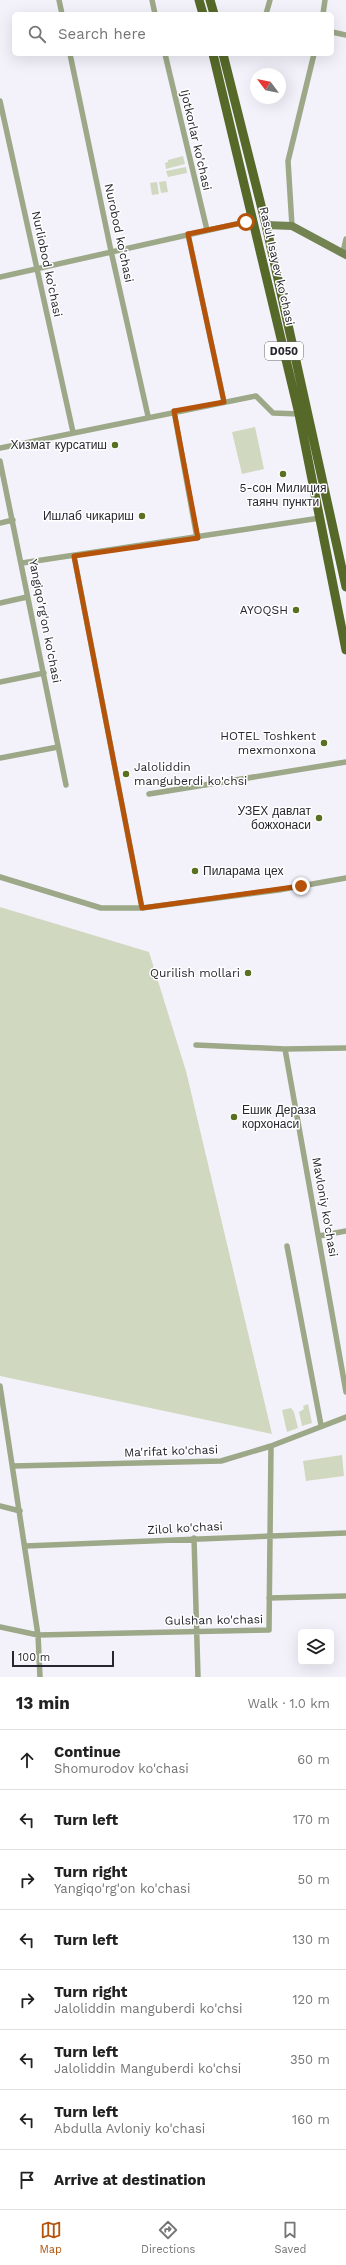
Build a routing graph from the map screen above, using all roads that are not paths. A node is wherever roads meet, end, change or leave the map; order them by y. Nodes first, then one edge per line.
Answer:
1 (59, 0) edge
2 (152, 0) edge
3 (200, 0) edge
4 (210, 0) edge
5 (270, 0) edge
6 (325, 0) edge
7 (62, 12) edge
8 (155, 12) edge
9 (203, 12) edge
10 (213, 12) edge
11 (267, 12) edge
12 (323, 12) edge
13 (334, 32) edge
14 (346, 35) edge
15 (70, 56) edge
16 (165, 56) edge
17 (213, 56) edge
18 (224, 56) edge
19 (314, 56) edge
20 (0, 101) edge
21 (254, 220) junction
22 (266, 225) junction
23 (292, 226) junction
24 (207, 230) junction
25 (188, 234) junction
26 (346, 239) edge
27 (111, 251) junction
28 (344, 253) edge
29 (37, 269) junction
30 (0, 277) edge
31 (224, 402) junction
32 (174, 411) junction
33 (299, 414) junction
34 (148, 416) junction
35 (73, 432) junction
36 (0, 448) edge
37 (0, 461) edge
38 (320, 518) junction
39 (13, 520) junction
40 (0, 523) edge
41 (198, 538) junction
42 (74, 556) junction
43 (22, 563) junction
44 (346, 587) edge
45 (27, 597) junction
46 (0, 603) edge
47 (346, 650) edge
48 (44, 673) junction
49 (0, 682) edge
50 (58, 747) junction
51 (0, 758) edge
52 (346, 762) edge
53 (66, 785) dead end
54 (148, 794) dead end
55 (0, 876) edge
56 (346, 878) edge
57 (142, 908) junction
58 (196, 1045) dead end
59 (346, 1048) edge
60 (285, 1049) junction
61 (346, 1231) edge
62 (319, 1236) junction
63 (286, 1246) dead end
64 (0, 1386) edge
65 (346, 1392) edge
66 (346, 1417) edge
67 (321, 1425) junction
68 (271, 1446) junction
69 (13, 1466) junction
70 (0, 1506) edge
71 (20, 1511) junction
72 (346, 1533) edge
73 (270, 1535) junction
74 (194, 1538) junction
75 (25, 1546) junction
76 (346, 1596) edge
77 (269, 1598) junction
78 (0, 1627) edge
79 (197, 1632) junction
80 (38, 1635) junction
81 (40, 1677) edge
82 (198, 1677) edge

1 - 7 street
2 - 8 street
3 - 9 main road
4 - 10 main road
5 - 11 street
6 - 12 street
13 - 14 street
15 - 27 street, Nurobod ko'chasi
16 - 24 street, Ijotkorlar ko'chasi
17 - 21 main road, Rasul Isayev ko'chasi / D050
18 - 22 main road, Rasul Isayev ko'chasi / D050
19 - 23 street
20 - 29 street, Nurliobod ko'chasi
21 - 24 street
21 - 33 main road, Rasul Isayev ko'chasi / D050
22 - 23 street
22 - 44 main road, Rasul Isayev ko'chasi / D050
23 - 28 street
24 - 25 street
25 - 27 street
25 - 31 street
26 - 28 street
27 - 29 street
27 - 34 street, Nurobod ko'chasi
29 - 30 street
29 - 35 street, Nurliobod ko'chasi
31 - 32 street
31 - 33 street
32 - 34 street
32 - 41 street
33 - 38 main road, Rasul Isayev ko'chasi / D050
34 - 35 street
35 - 36 street
37 - 39 street, Yangiqo'rg'on ko'chasi
38 - 41 street
38 - 47 main road, Rasul Isayev ko'chasi / D050
39 - 40 street
39 - 43 street, Yangiqo'rg'on ko'chasi
41 - 42 street
42 - 43 street
42 - 57 street
43 - 45 street, Yangiqo'rg'on ko'chasi
45 - 46 street
45 - 48 street, Yangiqo'rg'on ko'chasi
48 - 49 street
48 - 50 street, Yangiqo'rg'on ko'chasi
50 - 51 street
50 - 53 street, Yangiqo'rg'on ko'chasi
52 - 54 street
55 - 57 street
56 - 57 street
58 - 60 street
59 - 60 street
60 - 62 street, Mavloniy ko'chasi
61 - 62 street
62 - 65 street, Mavloniy ko'chasi
63 - 67 street
64 - 69 street
66 - 67 street, Ma'rifat ko'chasi
67 - 68 street, Ma'rifat ko'chasi
68 - 69 street, Ma'rifat ko'chasi
68 - 73 street, Gulshan ko'chasi
69 - 71 street
70 - 71 street
71 - 75 street
72 - 73 street, Zilol ko'chasi
73 - 74 street, Zilol ko'chasi
73 - 77 street, Gulshan ko'chasi
74 - 75 street, Zilol ko'chasi
74 - 79 street
75 - 80 street
76 - 77 street
77 - 79 street, Gulshan ko'chasi
78 - 80 street, Gulshan ko'chasi
79 - 80 street, Gulshan ko'chasi
79 - 82 street
80 - 81 street

